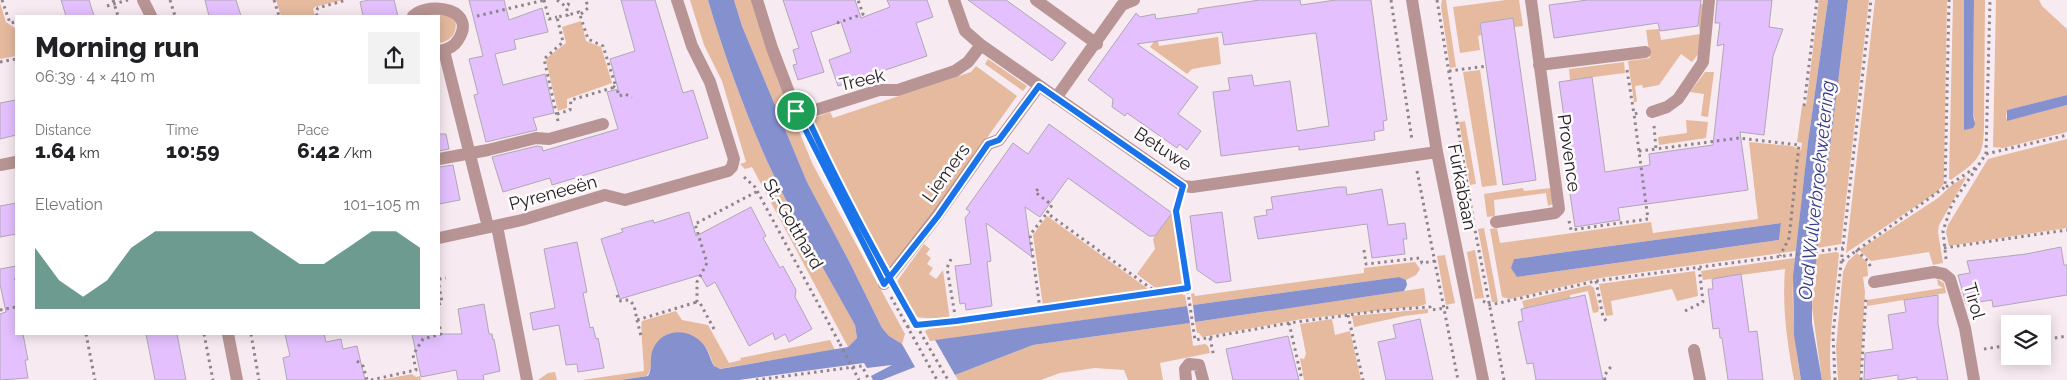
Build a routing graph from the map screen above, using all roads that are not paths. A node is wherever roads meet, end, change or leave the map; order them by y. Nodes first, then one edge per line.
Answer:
1 (144, 0) edge
2 (148, 0) edge
3 (432, 0) edge
4 (677, 0) edge
5 (757, 0) edge
6 (954, 0) edge
7 (1036, 0) edge
8 (1134, 0) edge
9 (1412, 0) edge
10 (1531, 0) edge
11 (1709, 0) edge
12 (152, 15) edge
13 (152, 15) edge
14 (414, 15) edge
15 (1096, 44) junction
16 (981, 45) junction
17 (441, 51) edge
18 (1645, 52) dead end
19 (1539, 65) junction
20 (1039, 86) junction
21 (1056, 98) junction
22 (1652, 112) road end
23 (603, 124) dead end
24 (467, 146) junction
25 (1437, 152) junction
26 (440, 159) edge
27 (15, 162) edge
28 (0, 165) edge
29 (1496, 222) dead end
30 (493, 227) junction
31 (440, 238) edge
32 (886, 281) road end
33 (1874, 282) road end
34 (228, 335) edge
35 (1694, 350) dead end
36 (526, 378) edge
37 (237, 380) edge
38 (1186, 380) edge
39 (1203, 380) edge
40 (1483, 380) edge
41 (1700, 380) edge
42 (1974, 380) edge

1 - 12 street
2 - 13 street
3 - 14 street
3 - 17 street
4 - 30 street, Pyreneeën
5 - 16 street, Treek
6 - 16 street, Betuwe
7 - 15 street
8 - 15 street
9 - 25 street, Furkabaan
10 - 19 street, Provence
11 - 22 street
15 - 21 street
16 - 20 street, Betuwe
17 - 24 street
18 - 19 street
19 - 29 street, Provence
20 - 21 street, Betuwe
20 - 32 street, Liemers
21 - 25 street, Betuwe
23 - 24 street
24 - 26 street
24 - 30 street
25 - 40 street, Furkabaan
27 - 28 street
30 - 31 street, Pyreneeën
30 - 36 street
33 - 42 street, Tirol
34 - 37 street
35 - 41 street
38 - 39 street

